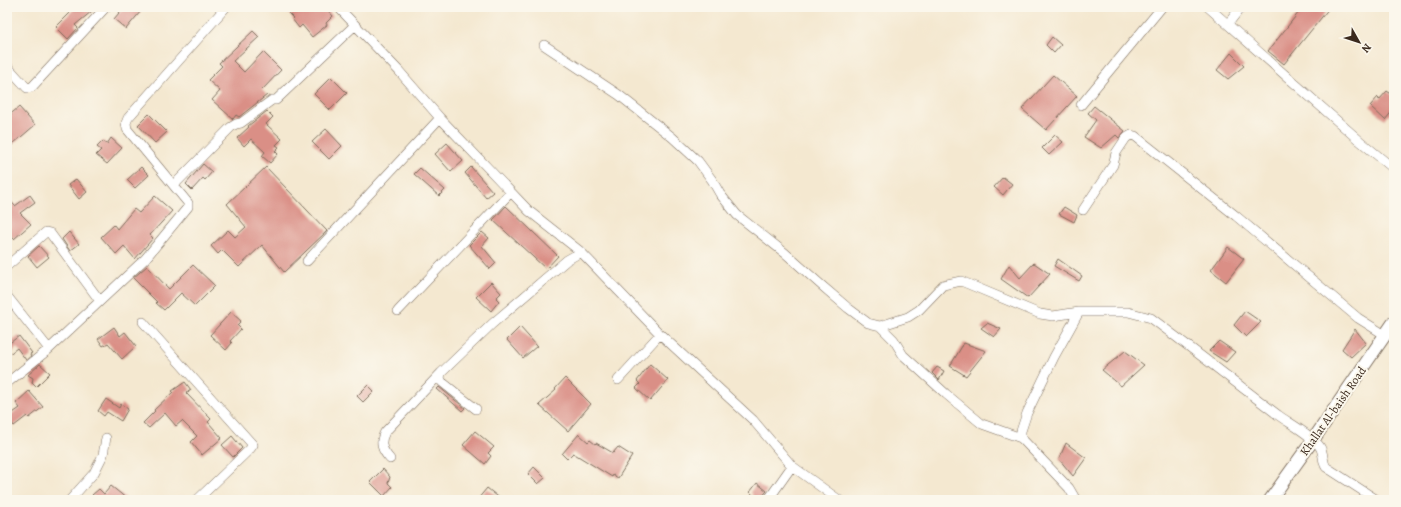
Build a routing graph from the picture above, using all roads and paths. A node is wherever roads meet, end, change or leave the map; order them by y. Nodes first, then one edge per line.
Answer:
1 (106, 7) edge
2 (226, 7) edge
3 (338, 7) edge
4 (1162, 7) edge
5 (1208, 7) edge
6 (1241, 7) edge
7 (1228, 24) junction
8 (355, 25) junction
9 (544, 45) dead end
10 (7, 66) edge
11 (1081, 105) dead end
12 (440, 118) junction
13 (1394, 169) edge
14 (174, 185) junction
15 (511, 192) junction
16 (1082, 210) dead end
17 (581, 252) junction
18 (307, 261) dead end
19 (7, 266) edge
20 (7, 296) edge
21 (100, 301) junction
22 (398, 312) dead end
23 (1079, 312) junction
24 (143, 322) dead end
25 (1394, 322) edge
26 (880, 326) junction
27 (660, 334) junction
28 (1385, 335) junction
29 (49, 349) junction
30 (441, 373) junction
31 (618, 380) dead end
32 (7, 383) edge
33 (476, 409) dead end
34 (106, 438) dead end
35 (1021, 438) junction
36 (1313, 440) junction
37 (390, 459) dead end
38 (792, 466) junction
39 (70, 500) edge
40 (197, 500) edge
41 (768, 500) edge
42 (839, 500) edge
43 (1076, 500) edge
44 (1270, 500) edge
45 (1377, 500) edge

1 - 10 street
2 - 14 street
3 - 8 street
4 - 11 street
5 - 7 street
6 - 7 street
7 - 13 street
8 - 12 street
8 - 14 street
9 - 26 street
12 - 15 street
12 - 18 street
14 - 21 street
15 - 17 street
15 - 22 street
16 - 28 street
17 - 27 street
17 - 30 street
19 - 21 street
20 - 29 street
21 - 29 street
23 - 26 street
23 - 35 street
23 - 36 street
24 - 40 street
25 - 28 street, Khallat Al-baish Road
26 - 35 street
27 - 31 street
27 - 38 street
28 - 36 street, Khallat Al-baish Road
29 - 32 street
30 - 33 street
30 - 37 street
34 - 39 street
35 - 43 street
36 - 44 street, Khallat Al-baish Road
36 - 45 street
38 - 41 street
38 - 42 street

